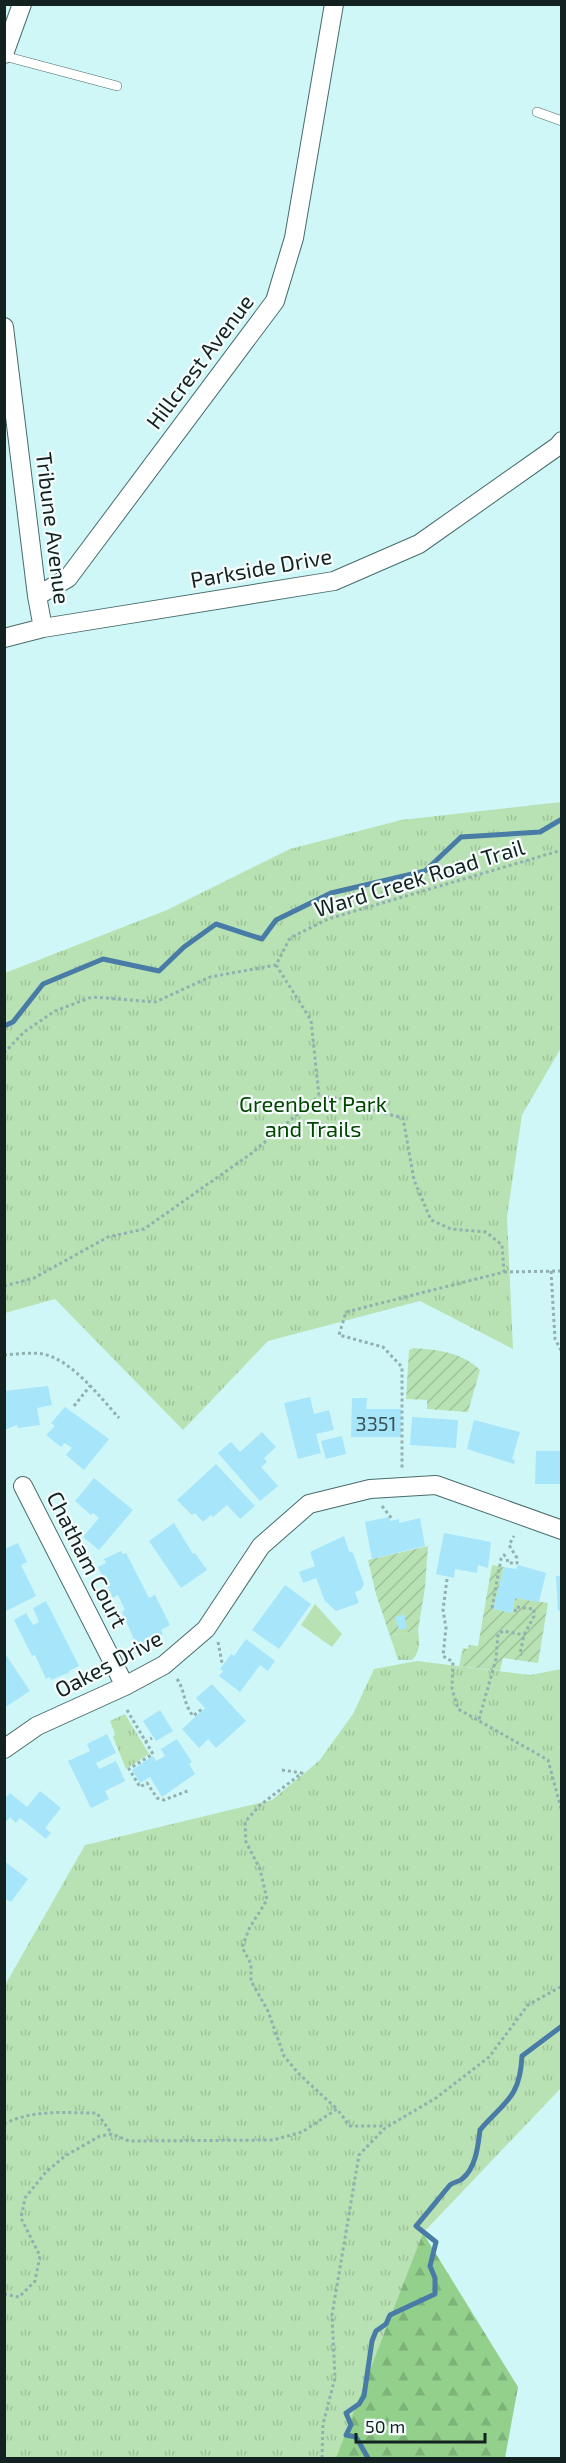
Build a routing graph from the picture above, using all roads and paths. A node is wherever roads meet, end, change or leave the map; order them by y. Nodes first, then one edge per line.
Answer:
1 (22, 4) edge
2 (334, 4) edge
3 (4, 55) edge
4 (117, 86) dead end
5 (537, 112) dead end
6 (561, 121) edge
7 (4, 327) edge
8 (561, 441) edge
9 (37, 596) junction
10 (43, 628) junction
11 (4, 638) edge
12 (561, 850) edge
13 (276, 965) junction
14 (4, 1053) edge
15 (319, 1096) junction
16 (551, 1271) junction
17 (561, 1271) edge
18 (504, 1272) junction
19 (4, 1286) edge
20 (561, 1352) edge
21 (4, 1355) edge
22 (90, 1386) junction
23 (74, 1406) dead end
24 (119, 1418) dead end
25 (24, 1486) dead end
26 (401, 1487) junction
27 (379, 1504) dead end
28 (392, 1519) dead end
29 (561, 1530) edge
30 (514, 1536) dead end
31 (447, 1579) dead end
32 (492, 1608) dead end
33 (515, 1612) dead end
34 (524, 1635) junction
35 (218, 1641) dead end
36 (522, 1655) dead end
37 (222, 1664) dead end
38 (177, 1679) dead end
39 (125, 1686) junction
40 (202, 1709) dead end
41 (127, 1710) dead end
42 (479, 1719) junction
43 (152, 1738) dead end
44 (145, 1742) junction
45 (4, 1749) edge
46 (282, 1770) dead end
47 (190, 1790) dead end
48 (561, 1812) edge
49 (561, 1986) edge
50 (337, 2109) junction
51 (4, 2124) edge
52 (388, 2126) junction
53 (112, 2134) junction
54 (4, 2294) edge
55 (322, 2458) edge

1 - 3 street
2 - 9 street, Hillcrest Avenue
3 - 4 lane
5 - 6 lane
7 - 9 street, Tribune Avenue
8 - 10 street, Parkside Drive
9 - 10 street, Tribune Avenue
10 - 11 street, Parkside Drive
12 - 13 path, Ward Creek Road Trail
13 - 14 path
13 - 15 path
15 - 18 path
15 - 19 path
16 - 17 path
16 - 18 path
16 - 20 path
18 - 26 path
21 - 22 path
22 - 23 path
22 - 24 path
25 - 39 street, Chatham Court
26 - 29 street, Oakes Drive
26 - 39 street, Oakes Drive
27 - 28 path
30 - 32 path
31 - 42 path
33 - 34 path
34 - 36 path
34 - 42 path
35 - 37 path
38 - 40 path
39 - 45 street, Oakes Drive
41 - 44 path
42 - 48 path
43 - 44 path
44 - 47 path
46 - 50 path
49 - 52 path
50 - 52 path
50 - 53 path
51 - 53 path
52 - 55 path
53 - 54 path

